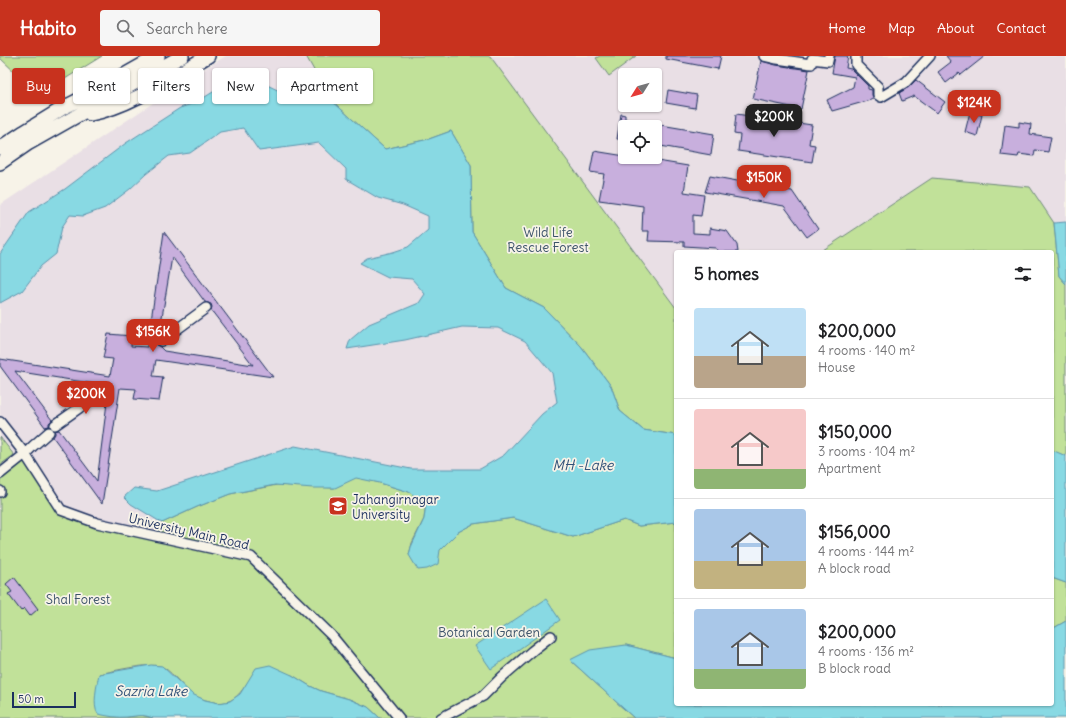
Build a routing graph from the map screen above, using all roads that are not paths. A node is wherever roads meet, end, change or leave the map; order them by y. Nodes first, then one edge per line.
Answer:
1 (141, 56) edge
2 (158, 56) edge
3 (182, 56) edge
4 (208, 56) edge
5 (764, 56) edge
6 (829, 56) edge
7 (856, 56) edge
8 (930, 56) edge
9 (777, 57) edge
10 (123, 68) edge
11 (130, 72) edge
12 (73, 103) edge
13 (77, 116) junction
14 (0, 148) edge
15 (0, 162) edge
16 (206, 308) dead end
17 (161, 341) dead end
18 (106, 389) dead end
19 (0, 422) edge
20 (25, 454) junction
21 (0, 474) edge
22 (551, 636) dead end
23 (399, 718) edge
24 (441, 718) edge

1 - 10 highway
2 - 11 highway
3 - 13 highway
4 - 13 highway
5 - 9 street
6 - 9 street
7 - 8 street
12 - 14 highway
13 - 15 highway
16 - 17 street
18 - 20 street
19 - 20 street, University Main Road
20 - 21 street
20 - 23 street, University Main Road
22 - 24 street

